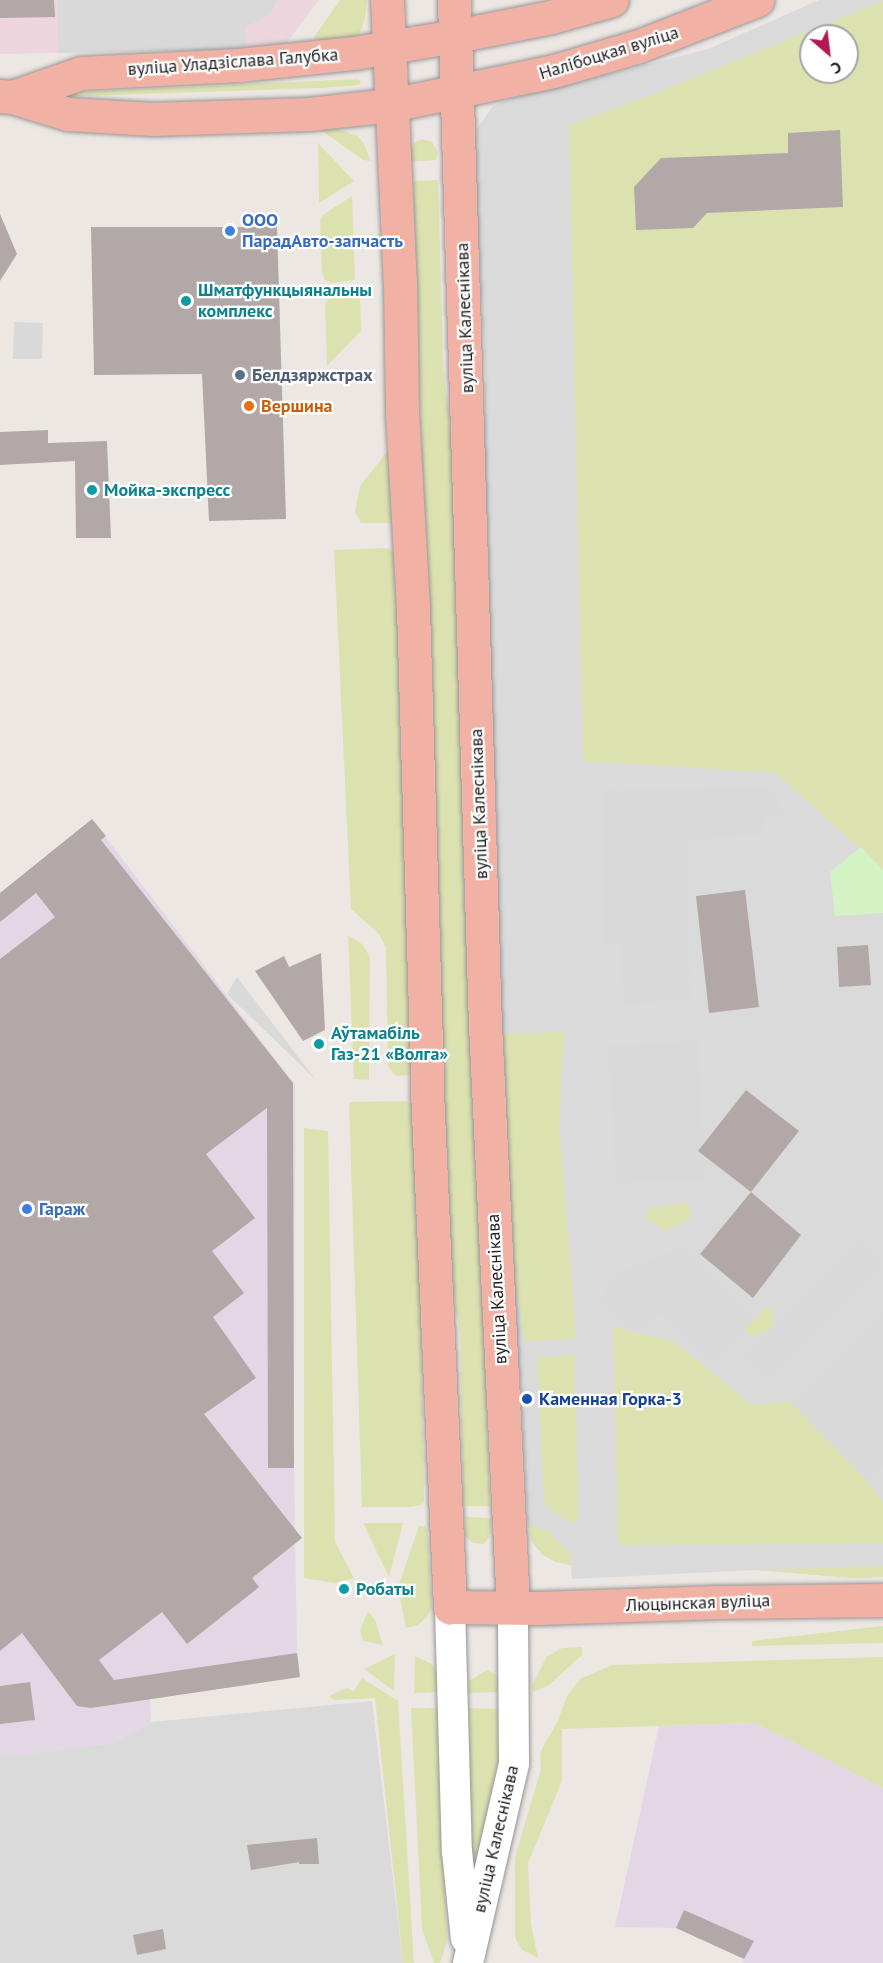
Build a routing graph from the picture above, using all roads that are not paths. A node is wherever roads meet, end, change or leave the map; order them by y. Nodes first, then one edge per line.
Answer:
1 (387, 0) edge
2 (454, 0) edge
3 (612, 0) edge
4 (758, 0) edge
5 (456, 36) junction
6 (389, 48) junction
7 (457, 93) junction
8 (6, 96) edge
9 (391, 105) junction
10 (883, 1600) edge
11 (450, 1607) junction
12 (513, 1607) junction
13 (468, 1963) edge

1 - 6 main road, вуліца Калеснікава
2 - 5 main road, вуліца Калеснікава
3 - 5 main road
4 - 7 main road, Налібоцкая вуліца
5 - 6 main road, вуліца Уладзіслава Галубка
5 - 7 main road, вуліца Калеснікава
6 - 8 main road, вуліца Уладзіслава Галубка
6 - 9 main road, вуліца Калеснікава
7 - 9 main road, вуліца Уладзіслава Галубка
7 - 12 main road, вуліца Калеснікава
8 - 9 main road, вуліца Уладзіслава Галубка
9 - 11 main road, вуліца Калеснікава
10 - 12 main road, Люцынская вуліца
11 - 12 main road
11 - 13 street, вуліца Калеснікава
12 - 13 street, вуліца Калеснікава

